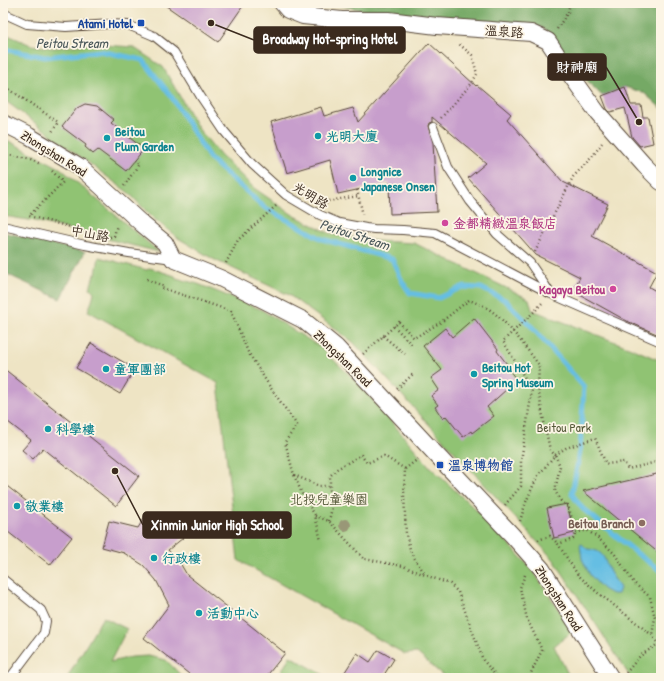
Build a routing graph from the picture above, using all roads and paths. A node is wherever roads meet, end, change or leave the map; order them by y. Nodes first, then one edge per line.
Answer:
1 (282, 3) edge
2 (570, 3) edge
3 (3, 13) edge
4 (437, 26) junction
5 (548, 41) junction
6 (3, 86) edge
7 (3, 123) edge
8 (433, 127) joint
9 (49, 136) dead end
10 (603, 142) dead end
11 (3, 154) edge
12 (134, 161) dead end
13 (42, 165) dead end
14 (48, 168) dead end
15 (661, 182) edge
16 (122, 188) dead end
17 (358, 190) dead end
18 (359, 196) junction
19 (281, 202) dead end
20 (320, 215) junction
21 (118, 222) dead end
22 (3, 226) edge
23 (366, 228) junction
24 (82, 230) dead end
25 (103, 235) dead end
26 (173, 258) junction
27 (530, 263) junction
28 (224, 267) dead end
29 (147, 279) dead end
30 (551, 294) junction
31 (535, 311) dead end
32 (394, 326) junction
33 (513, 331) junction
34 (383, 336) junction
35 (661, 342) edge
36 (413, 346) dead end
37 (405, 354) dead end
38 (358, 358) dead end
39 (413, 374) dead end
40 (392, 393) dead end
41 (555, 455) junction
42 (661, 461) edge
43 (294, 475) junction
44 (329, 486) junction
45 (502, 509) dead end
46 (315, 516) junction
47 (329, 522) junction
48 (519, 525) dead end
49 (576, 534) junction
50 (321, 541) dead end
51 (534, 542) dead end
52 (558, 544) junction
53 (542, 569) junction
54 (425, 575) junction
55 (3, 579) edge
56 (652, 635) junction
57 (658, 644) junction
58 (661, 646) edge
59 (617, 677) edge
60 (10, 678) edge
61 (498, 678) edge
62 (532, 678) edge

1 - 4 street, 溫泉路
2 - 5 path
3 - 20 lane, 光明路
4 - 5 street, 溫泉路
4 - 8 path
5 - 15 street
6 - 9 path
7 - 26 street, Zhongshan Road
8 - 27 lane
10 - 27 path
11 - 13 path
12 - 16 path
14 - 24 path
17 - 18 path
18 - 20 path
18 - 23 path
19 - 28 path
20 - 23 lane, 光明路
21 - 25 path
22 - 26 lane, 中山路
23 - 30 lane, 光明路
26 - 53 street, Zhongshan Road
27 - 30 lane
29 - 43 path
30 - 35 lane, 光明路
31 - 33 path
32 - 33 path
32 - 34 path
32 - 36 path
33 - 41 path
33 - 45 path
34 - 37 path
34 - 38 path
39 - 40 path
41 - 42 path
41 - 48 path
41 - 49 path
43 - 44 path
43 - 46 path
44 - 47 path
44 - 54 path
46 - 47 path
46 - 50 path
47 - 54 path
49 - 52 path
49 - 56 path
51 - 52 path
52 - 56 path
53 - 59 street, Zhongshan Road
53 - 62 path
54 - 61 path
55 - 60 lane
56 - 57 path
57 - 58 path
57 - 59 path

